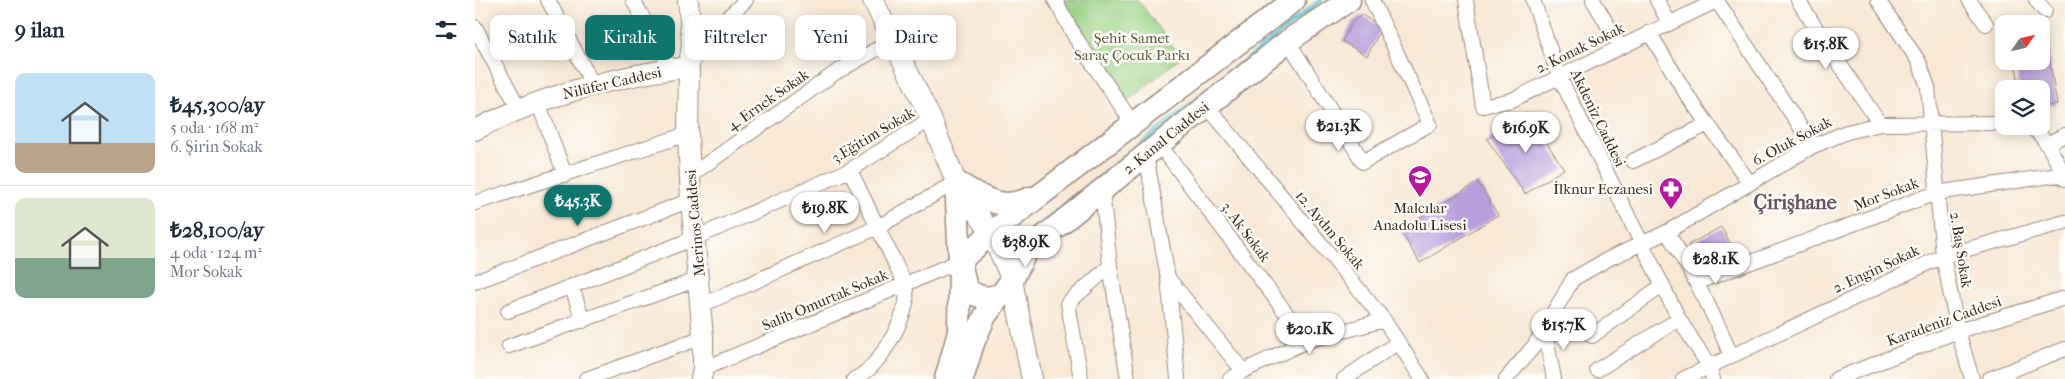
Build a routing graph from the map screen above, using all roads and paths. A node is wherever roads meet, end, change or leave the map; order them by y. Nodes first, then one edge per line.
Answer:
1 (549, 0) edge
2 (633, 0) edge
3 (688, 0) edge
4 (746, 0) edge
5 (873, 0) edge
6 (1055, 0) edge
7 (1295, 0) edge
8 (1349, 0) edge
9 (1372, 0) edge
10 (1466, 0) edge
11 (1533, 0) edge
12 (1593, 0) edge
13 (1657, 0) edge
14 (1717, 0) edge
15 (1798, 0) edge
16 (1878, 0) edge
17 (1969, 0) edge
18 (689, 15) edge
19 (730, 15) edge
20 (880, 15) edge
21 (1669, 23) junction
22 (1986, 24) dead end
23 (475, 28) edge
24 (1649, 32) junction
25 (1288, 41) junction
26 (1620, 46) junction
27 (876, 50) edge
28 (685, 58) edge
29 (903, 60) edge
30 (680, 68) junction
31 (1559, 76) junction
32 (593, 86) junction
33 (538, 102) junction
34 (1207, 106) junction
35 (519, 109) junction
36 (931, 119) junction
37 (1930, 123) junction
38 (1995, 123) edge
39 (1133, 124) junction
40 (1708, 124) junction
41 (1880, 124) junction
42 (475, 130) edge
43 (688, 134) junction
44 (2065, 134) edge
45 (2038, 135) edge
46 (2047, 144) junction
47 (1813, 146) junction
48 (1153, 149) junction
49 (1633, 161) dead end
50 (851, 170) junction
51 (565, 175) junction
52 (691, 175) junction
53 (2064, 176) edge
54 (956, 182) junction
55 (1749, 182) junction
56 (1102, 190) junction
57 (1046, 192) junction
58 (1936, 193) junction
59 (691, 200) junction
60 (475, 203) edge
61 (2065, 222) edge
62 (878, 226) junction
63 (1667, 232) junction
64 (991, 233) junction
65 (695, 238) junction
66 (1642, 244) junction
67 (1943, 256) junction
68 (960, 261) junction
69 (1110, 266) junction
70 (1168, 278) junction
71 (699, 279) junction
72 (475, 282) edge
73 (1698, 282) junction
74 (905, 284) junction
75 (1663, 286) junction
76 (572, 287) junction
77 (1007, 287) junction
78 (2065, 298) edge
79 (702, 305) junction
80 (508, 311) dead end
81 (1679, 319) junction
82 (1384, 320) junction
83 (583, 321) junction
84 (1544, 327) junction
85 (1958, 331) junction
86 (959, 332) junction
87 (1593, 336) dead end
88 (703, 337) junction
89 (1307, 341) junction
90 (1397, 343) junction
91 (509, 346) dead end
92 (2065, 349) edge
93 (1731, 355) junction
94 (1597, 370) dead end
95 (1243, 371) junction
96 (1711, 373) edge
97 (702, 374) edge
98 (586, 379) edge
99 (854, 379) edge
100 (938, 379) edge
101 (946, 379) edge
102 (963, 379) edge
103 (1032, 379) edge
104 (1081, 379) edge
105 (1128, 379) edge
106 (1178, 379) edge
107 (1230, 379) edge
108 (1344, 379) edge
109 (1422, 379) edge
110 (1506, 379) edge
111 (1554, 379) edge
112 (1683, 379) edge
113 (1836, 379) edge
114 (1972, 379) edge
115 (1989, 379) edge

1 - 32 street
2 - 30 street
3 - 18 main road
4 - 19 street
5 - 20 main road
6 - 39 street
7 - 39 main road, 2. Kanal Caddesi
8 - 25 main road, 2. Kanal Caddesi
9 - 25 street
10 - 31 street, 2. Konak Sokak
11 - 31 street, Akdeniz Caddesi
12 - 26 street
13 - 21 street
14 - 21 street, 2. Konak Sokak
14 - 47 street
15 - 41 street
16 - 37 street, 2. Baş Sokak
17 - 22 street
21 - 24 street, 2. Konak Sokak
23 - 35 street
24 - 26 street, 2. Konak Sokak
24 - 40 street
25 - 34 main road, 2. Kanal Caddesi
26 - 31 street, 2. Konak Sokak
27 - 52 street, 4. Ernek Sokak
28 - 30 main road
29 - 36 main road
30 - 32 main road, Nilüfer Caddesi
30 - 43 main road, Merinos Caddesi
31 - 66 street, Akdeniz Caddesi
32 - 33 main road, Nilüfer Caddesi
33 - 35 main road, Nilüfer Caddesi
33 - 51 street
34 - 48 main road, 2. Kanal Caddesi
34 - 82 street, 12. Aydın Sokak
35 - 42 main road, Nilüfer Caddesi
36 - 50 street, 3.Eğitim Sokak
36 - 54 main road
37 - 38 street, 6. Oluk Sokak
37 - 41 street, 6. Oluk Sokak
37 - 58 street, 2. Baş Sokak
39 - 57 main road, 2. Kanal Caddesi
40 - 49 street
40 - 55 street
41 - 47 street, 6. Oluk Sokak
43 - 51 street
43 - 52 main road, Merinos Caddesi
44 - 46 street
45 - 46 street
46 - 53 street
47 - 55 street, 6. Oluk Sokak
48 - 56 main road, 2. Kanal Caddesi
48 - 70 street
48 - 89 street, 3. Ak Sokak
50 - 62 street
50 - 65 street, 3.Eğitim Sokak
51 - 60 street
52 - 59 main road, Merinos Caddesi
53 - 58 street, Mor Sokak
54 - 57 main road
54 - 62 street
54 - 64 main road
54 - 68 main road
55 - 63 street, 6. Oluk Sokak
56 - 69 street
56 - 77 main road, 2. Kanal Caddesi
57 - 64 main road, 2. Kanal Caddesi
58 - 67 street, 2. Baş Sokak
58 - 73 street, Mor Sokak
59 - 65 main road, Merinos Caddesi
59 - 72 street
61 - 67 street, 2. Engin Sokak
62 - 74 street
62 - 79 street
63 - 66 street, 6. Oluk Sokak
63 - 73 street
64 - 68 main road, 2. Kanal Caddesi
64 - 77 main road
65 - 71 main road, Merinos Caddesi
65 - 76 street, 3.Eğitim Sokak
66 - 75 street, Akdeniz Caddesi
66 - 84 street, 6. Oluk Sokak
67 - 85 street, 2. Baş Sokak
67 - 93 street, 2. Engin Sokak
68 - 74 street, Salih Omurtak Sokak
68 - 77 main road
68 - 86 main road
69 - 104 street
69 - 105 street
70 - 95 street
70 - 106 street
71 - 79 main road, Merinos Caddesi
71 - 83 street
73 - 93 street
74 - 97 street, Salih Omurtak Sokak
74 - 99 street
75 - 81 street, Akdeniz Caddesi
75 - 87 street
76 - 80 street, 3.Eğitim Sokak
76 - 83 street
77 - 102 main road, 2. Kanal Caddesi
77 - 103 main road
78 - 85 street, Karadeniz Caddesi
79 - 88 main road, Merinos Caddesi
81 - 94 street
81 - 96 street, Akdeniz Caddesi
82 - 89 street
82 - 90 street, 12. Aydın Sokak
83 - 91 street
84 - 110 street, 6. Oluk Sokak
84 - 111 street
85 - 113 street, Karadeniz Caddesi
85 - 114 street, 2. Baş Sokak
86 - 100 street
86 - 101 main road
88 - 97 main road, Merinos Caddesi
88 - 98 street
89 - 95 street
90 - 108 street
90 - 109 street, 12. Aydın Sokak
92 - 115 street
93 - 96 street, 2. Engin Sokak
95 - 107 street
96 - 112 street

